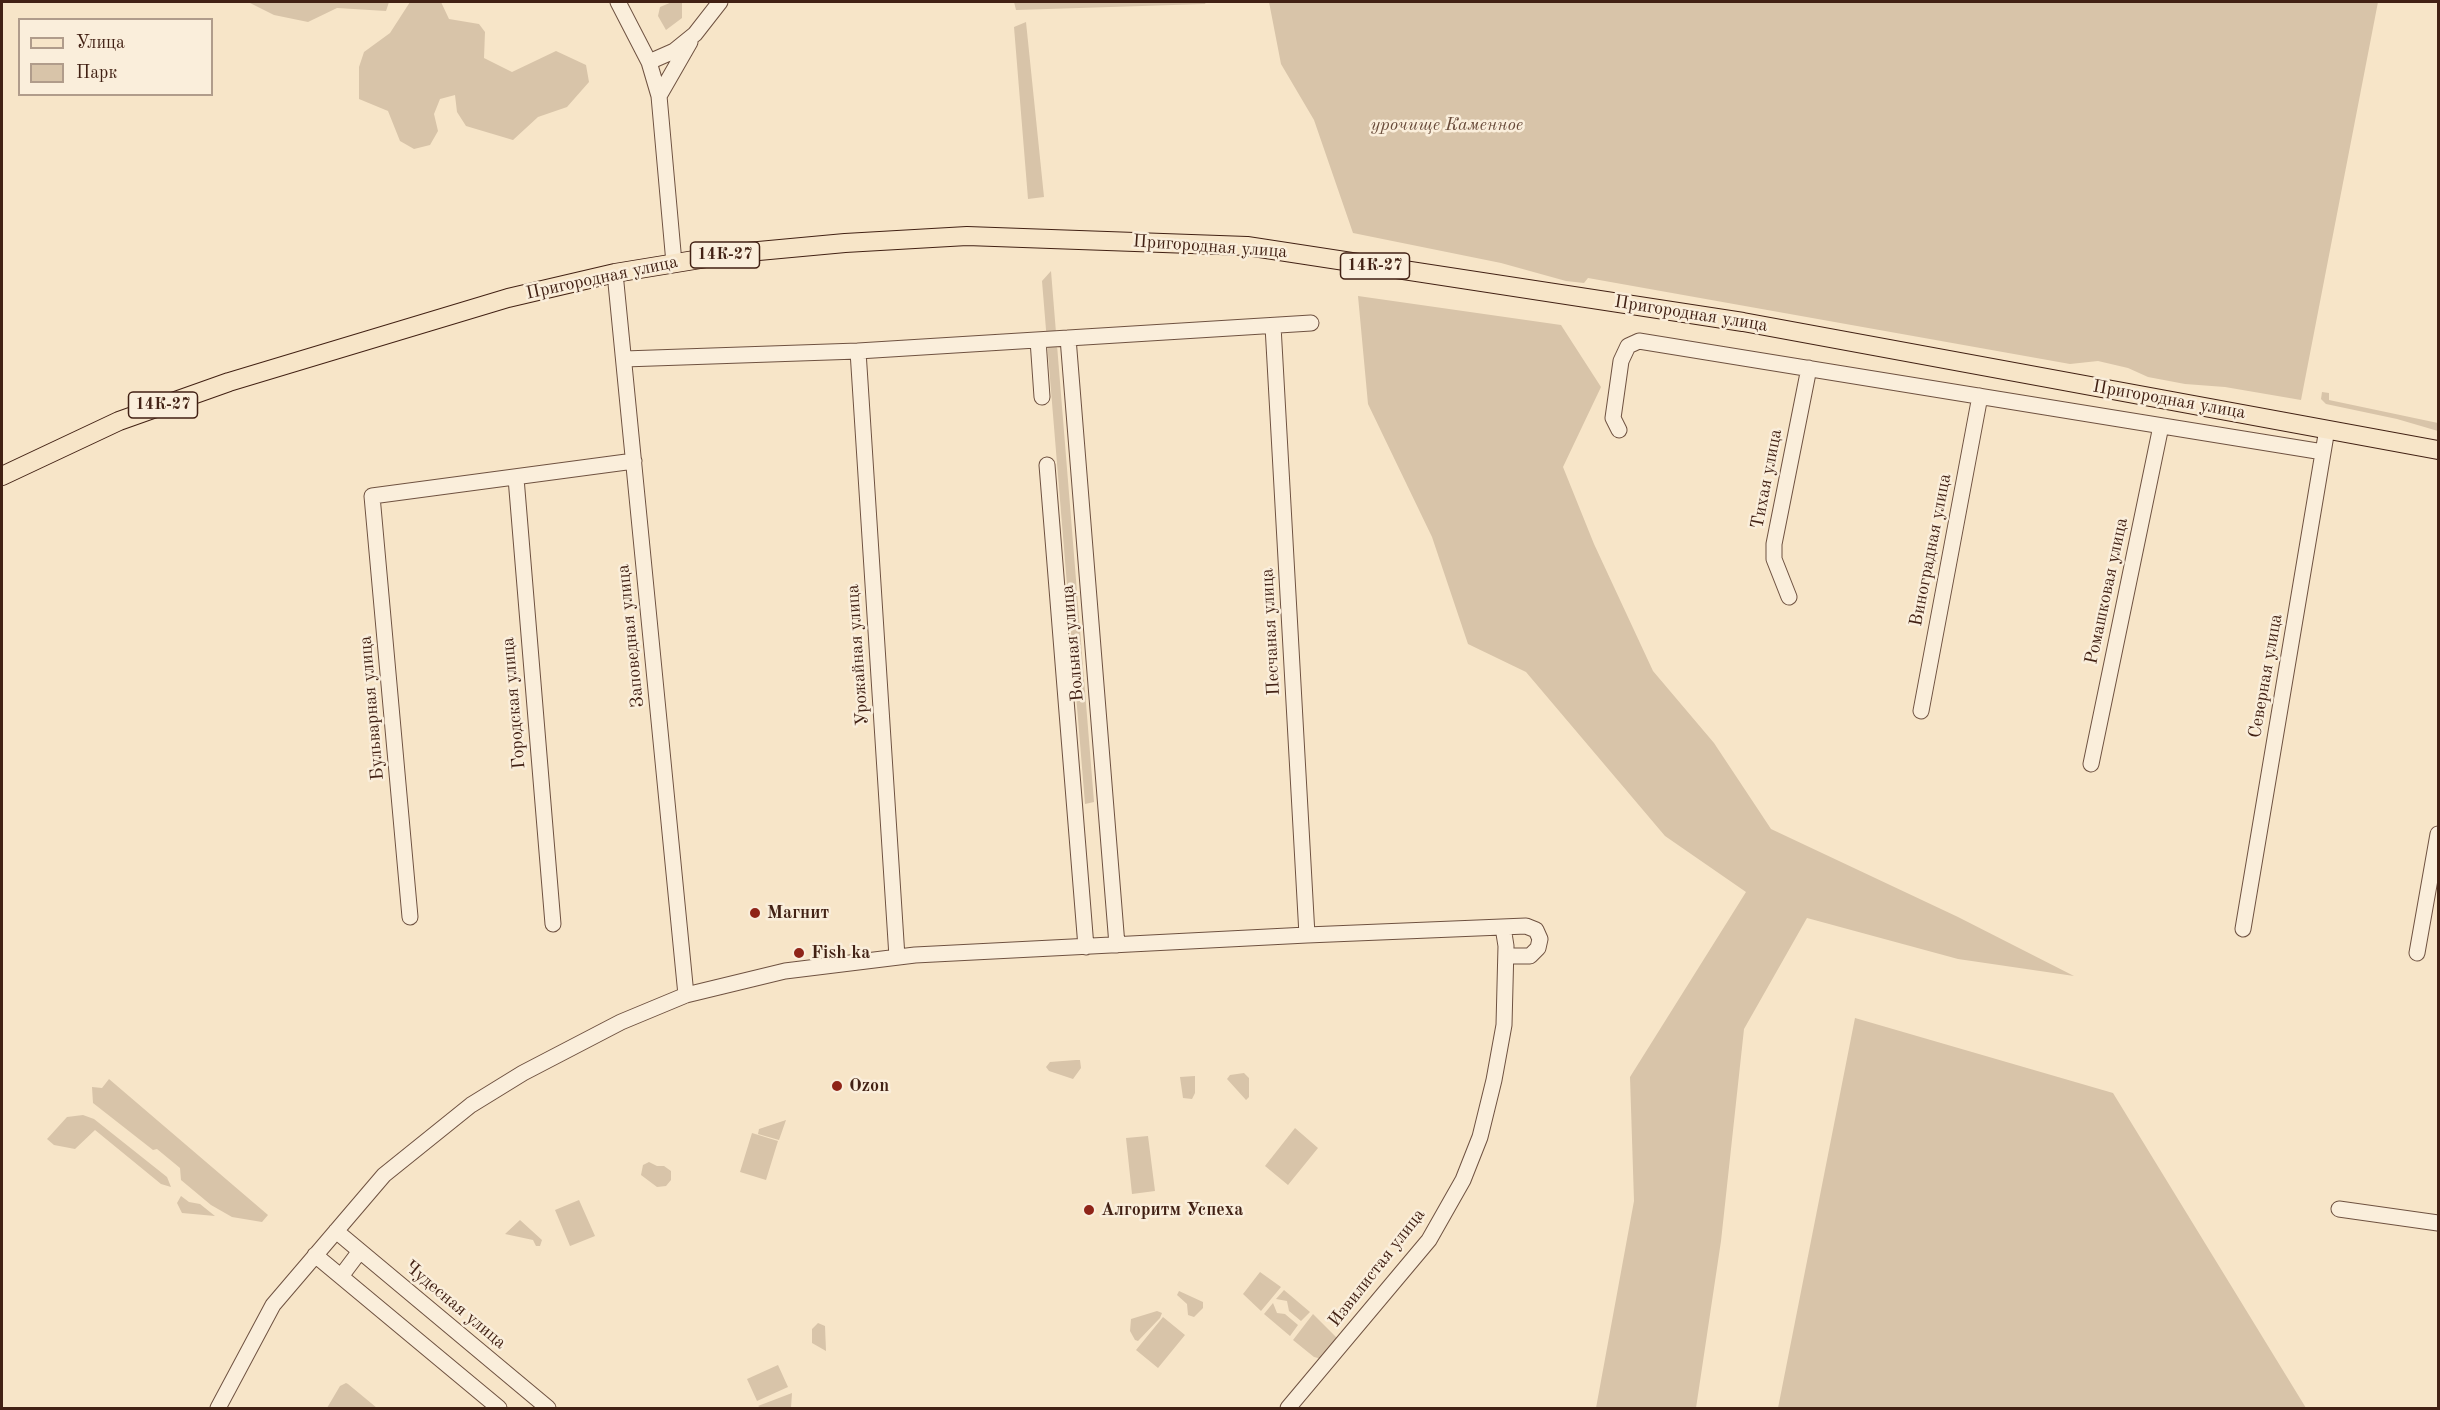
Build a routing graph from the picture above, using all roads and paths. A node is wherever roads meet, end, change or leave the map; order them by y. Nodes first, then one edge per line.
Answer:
1 (618, 2) edge
2 (720, 2) edge
3 (695, 34) junction
4 (649, 62) junction
5 (659, 96) junction
6 (674, 263) junction
7 (615, 273) junction
8 (1311, 323) dead end
9 (1273, 326) junction
10 (1068, 339) junction
11 (1038, 340) junction
12 (858, 351) junction
13 (624, 359) junction
14 (1809, 368) junction
15 (1980, 396) junction
16 (1042, 397) dead end
17 (2161, 426) junction
18 (2327, 429) junction
19 (1619, 430) dead end
20 (2439, 450) edge
21 (2323, 452) junction
22 (634, 461) junction
23 (1047, 465) dead end
24 (2, 476) edge
25 (516, 478) junction
26 (1789, 597) dead end
27 (1921, 711) dead end
28 (2091, 764) dead end
29 (2439, 834) edge
30 (410, 917) dead end
31 (553, 924) dead end
32 (1503, 927) junction
33 (2243, 928) dead end
34 (1307, 935) junction
35 (1117, 945) junction
36 (1086, 947) junction
37 (2417, 952) dead end
38 (1506, 956) junction
39 (897, 957) junction
40 (686, 995) junction
41 (2339, 1209) dead end
42 (2439, 1223) edge
43 (336, 1230) junction
44 (360, 1251) junction
45 (315, 1255) junction
46 (342, 1275) junction
47 (218, 1408) edge
48 (499, 1408) edge
49 (548, 1408) edge
50 (1288, 1408) edge

1 - 4 street
2 - 3 street
3 - 4 street
3 - 5 street
4 - 5 street
5 - 6 street
6 - 7 main road, Пригородная улица / 14К-27
6 - 18 main road, Пригородная улица / 14К-27
7 - 13 street, Заповедная улица
7 - 24 main road, Пригородная улица / 14К-27
8 - 9 street
9 - 10 street
9 - 34 street, Песчаная улица
10 - 11 street
10 - 35 street, Вольная улица
11 - 12 street
11 - 16 street
12 - 13 street
12 - 39 street, Урожайная улица
13 - 22 street, Заповедная улица
14 - 15 street, Пригородная улица
14 - 19 street, Пригородная улица
14 - 26 street, Тихая улица
15 - 17 street, Пригородная улица
15 - 27 street, Виноградная улица
17 - 21 street, Пригородная улица
17 - 28 street, Ромашковая улица
18 - 20 main road, Пригородная улица
18 - 21 street, Северная улица
21 - 33 street, Северная улица
22 - 25 street
22 - 40 street, Заповедная улица
23 - 36 street, Вольная улица
25 - 30 street, Бульварная улица
25 - 31 street, Городская улица
29 - 37 street
32 - 34 street
32 - 38 street, Извилистая улица
32 - 38 street
34 - 35 street
35 - 36 street
36 - 39 street
38 - 50 street, Извилистая улица
39 - 40 street
40 - 43 street
41 - 42 street
43 - 44 street, Чудесная улица
43 - 45 street
44 - 46 street
44 - 49 street, Чудесная улица
45 - 46 street
45 - 47 street
46 - 48 street

